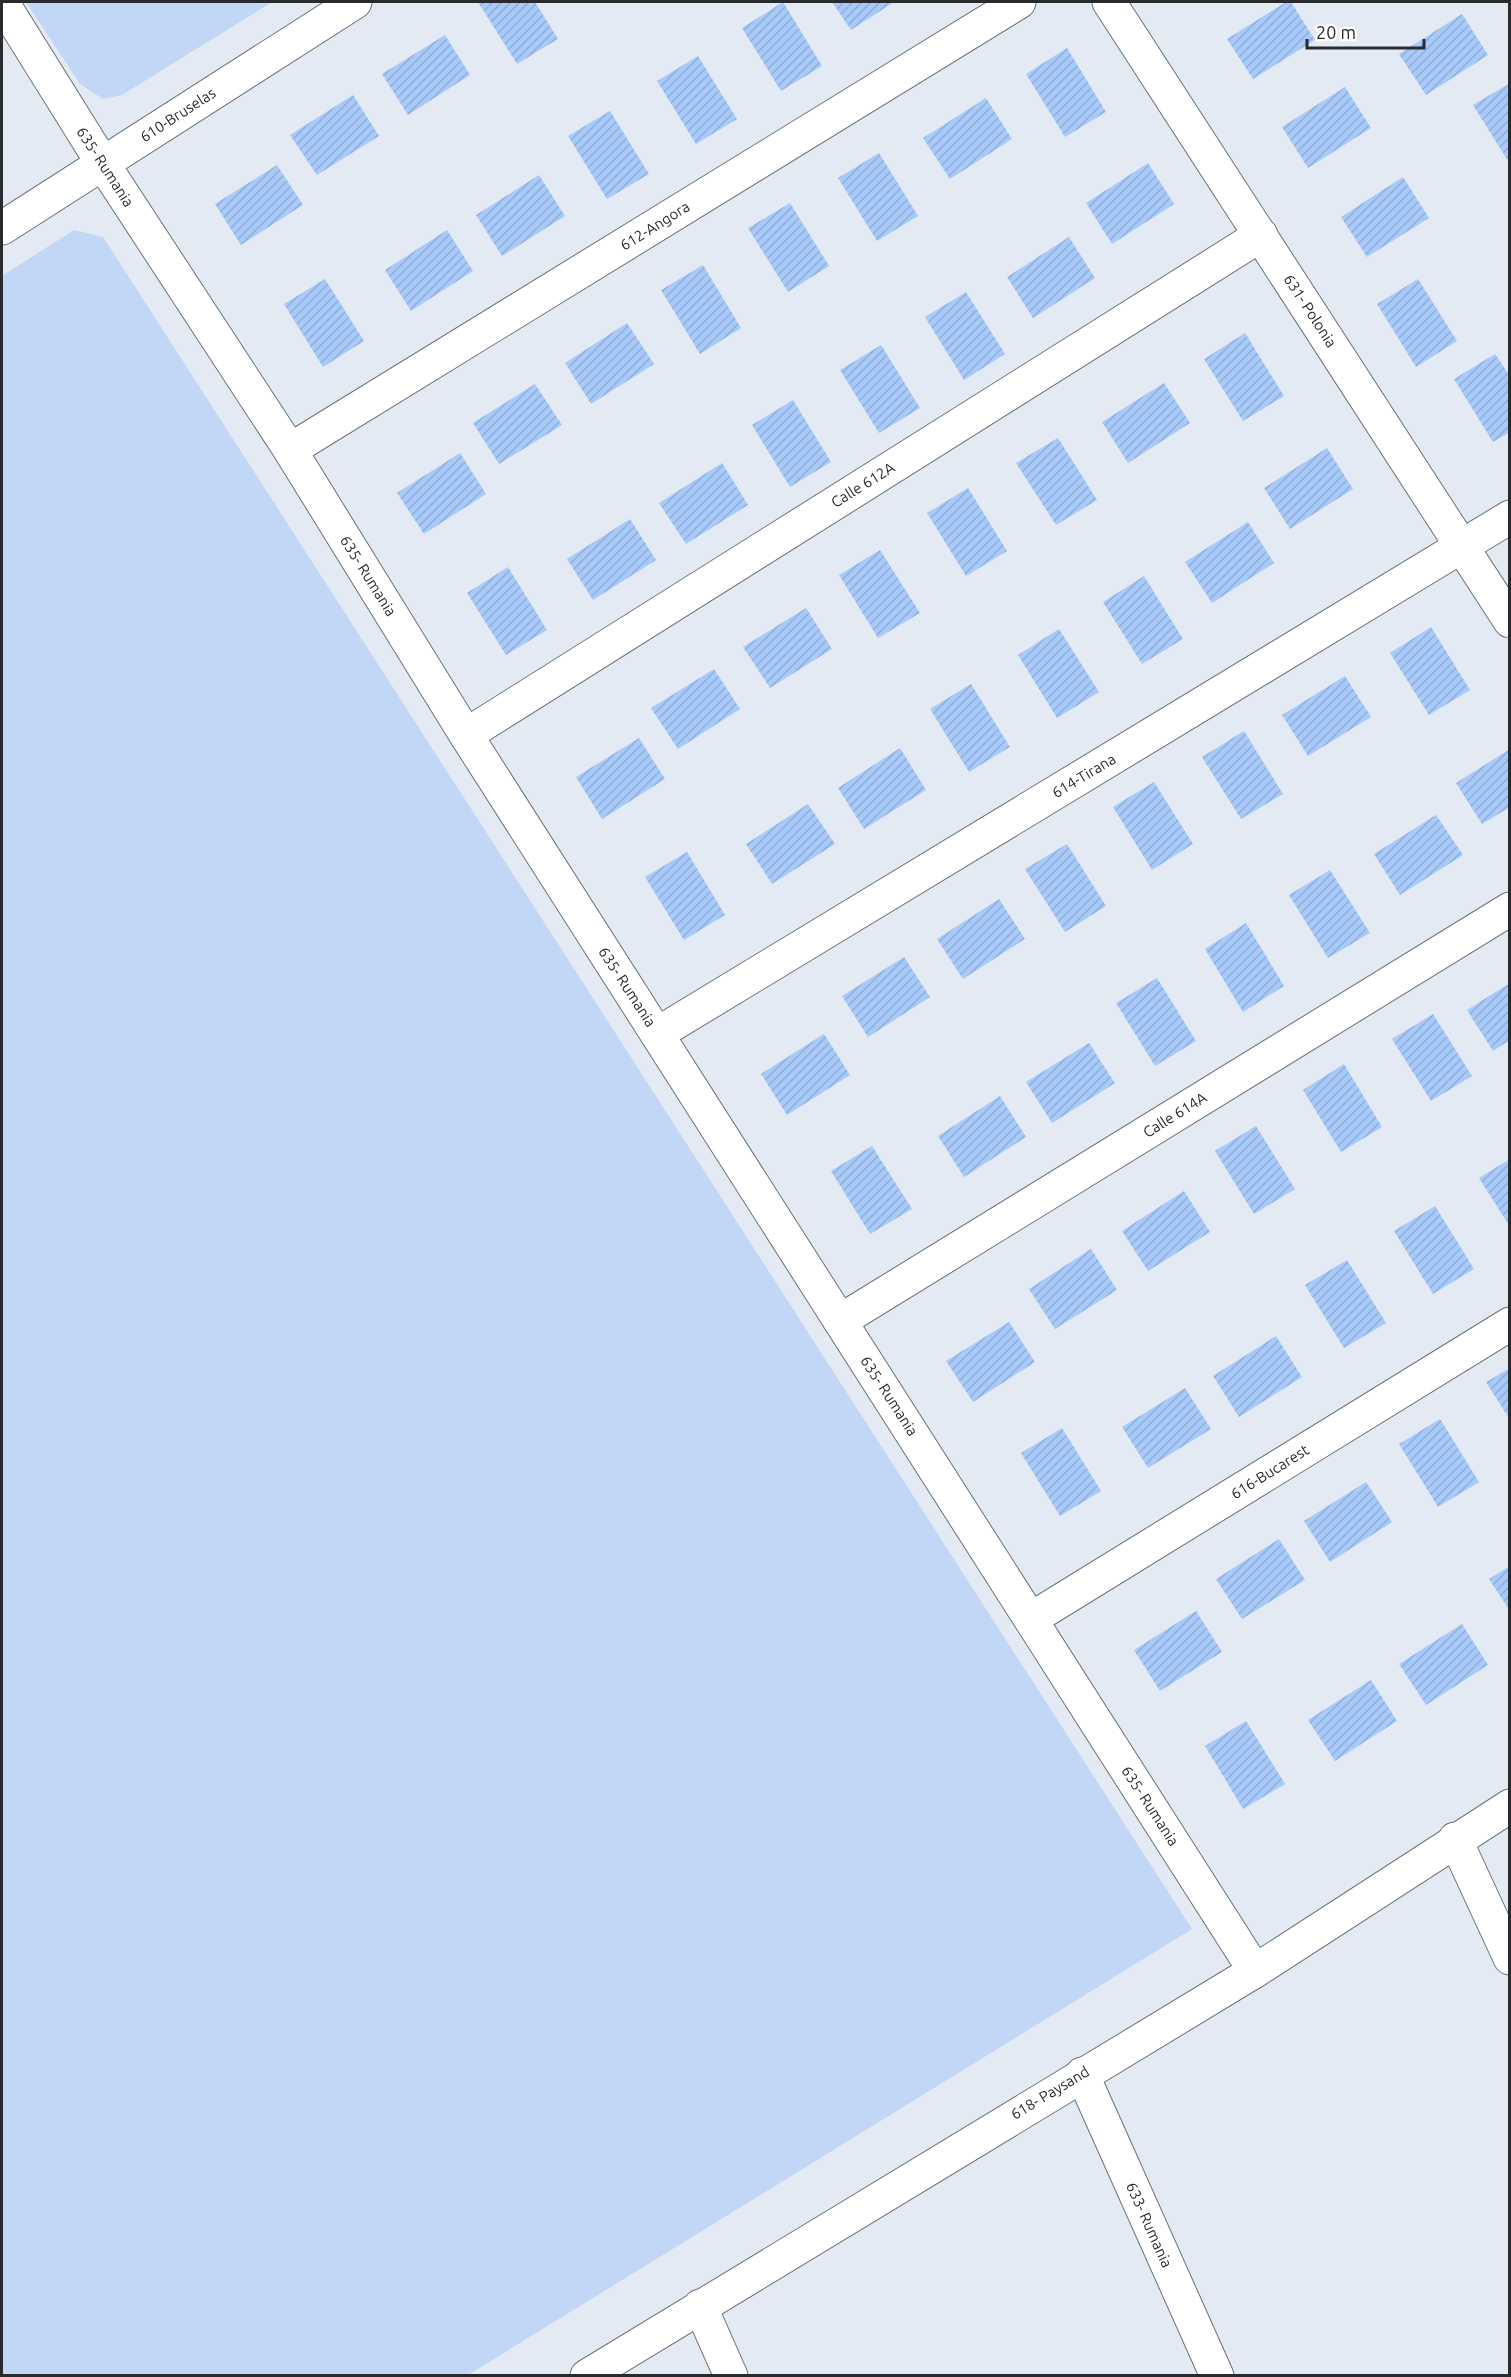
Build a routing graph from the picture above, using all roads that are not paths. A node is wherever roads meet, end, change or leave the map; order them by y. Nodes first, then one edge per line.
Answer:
1 (2, 2) edge
2 (355, 2) edge
3 (1019, 2) edge
4 (1110, 2) edge
5 (103, 164) junction
6 (2, 228) edge
7 (1260, 235) junction
8 (290, 450) junction
9 (1509, 517) edge
10 (1462, 547) junction
11 (1509, 621) edge
12 (466, 735) junction
13 (1509, 909) edge
14 (657, 1034) junction
15 (840, 1321) junction
16 (1509, 1324) edge
17 (1031, 1619) junction
18 (1509, 1806) edge
19 (1455, 1839) junction
20 (1509, 1958) edge
21 (1255, 1971) junction
22 (1082, 2074) junction
23 (700, 2306) junction
24 (587, 2376) edge
25 (731, 2376) edge
26 (1217, 2376) edge

1 - 5 street, 635- Rumania
2 - 5 street, 610-Bruselas
3 - 8 street, 612-Angora
4 - 7 street, 631- Polonia
5 - 6 street, 610-Bruselas
5 - 8 street, 635- Rumania
7 - 10 street, 631- Polonia
7 - 12 street, Calle 612A
8 - 12 street, 635- Rumania
9 - 10 street, 614-Tirana
10 - 11 street, 631- Polonia
10 - 14 street, 614-Tirana
12 - 14 street, 635- Rumania
13 - 15 street, Calle 614A
14 - 15 street, 635- Rumania
15 - 17 street, 635- Rumania
16 - 17 street, 616-Bucarest
17 - 21 street, 635- Rumania
18 - 19 street, 618- Paysand
19 - 20 street
19 - 21 street, 618- Paysand
21 - 22 street, 618- Paysand
22 - 23 street, 618- Paysand
22 - 26 street, 633- Rumania
23 - 24 street, 618- Paysand
23 - 25 street

